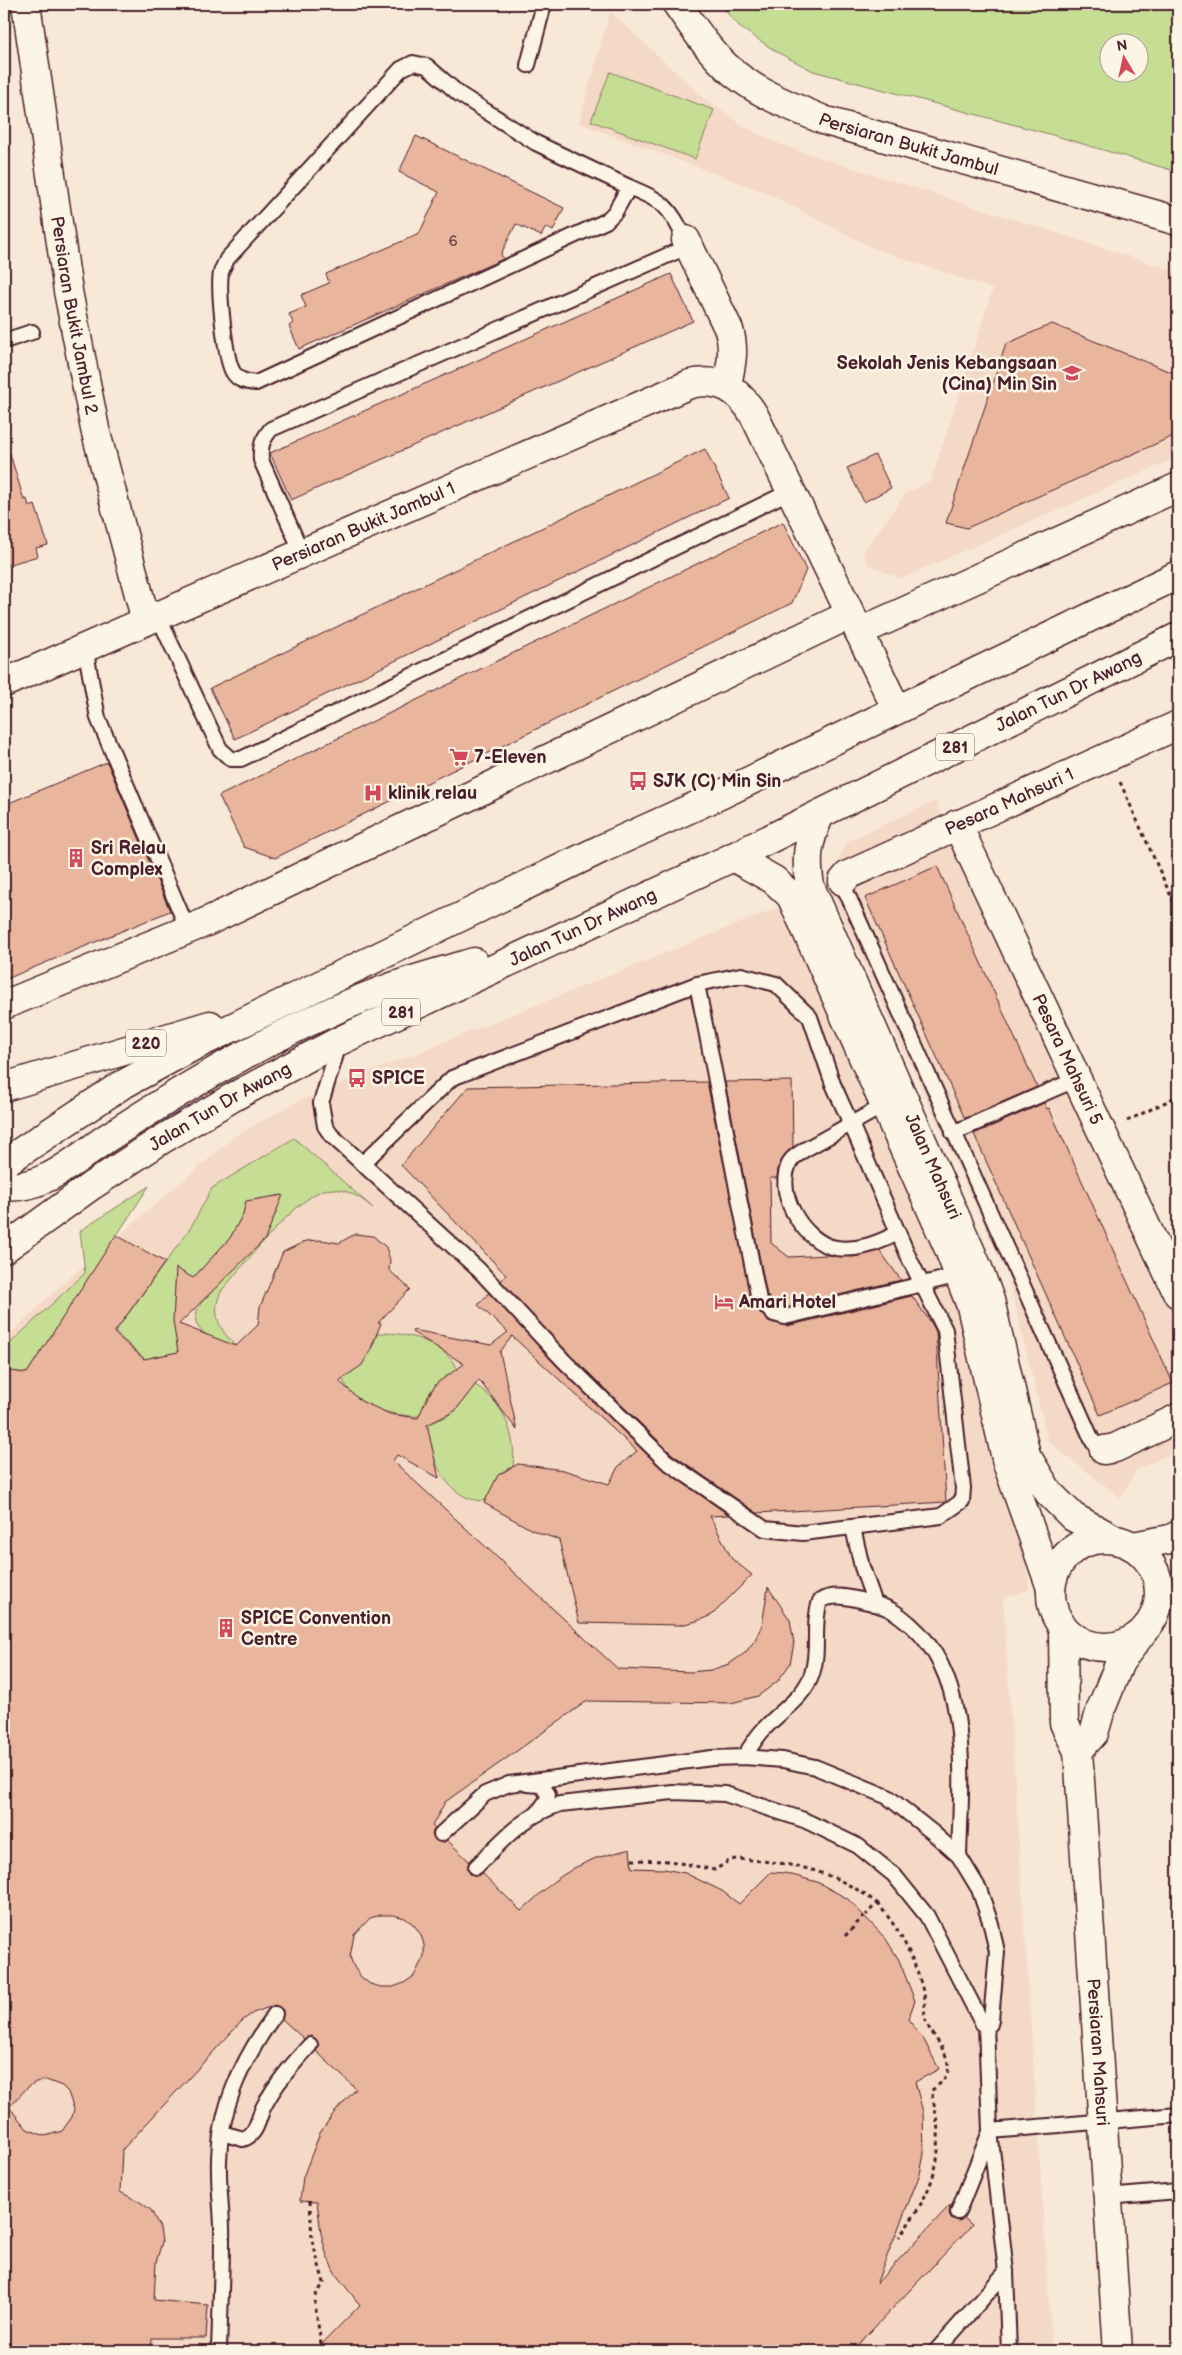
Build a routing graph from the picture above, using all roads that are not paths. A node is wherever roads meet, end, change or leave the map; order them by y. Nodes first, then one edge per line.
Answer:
1 (26, 4) edge
2 (544, 4) edge
3 (677, 4) edge
4 (528, 65) dead end
5 (629, 186) junction
6 (1178, 221) edge
7 (687, 244) junction
8 (32, 332) dead end
9 (4, 341) edge
10 (727, 385) junction
11 (1178, 487) edge
12 (791, 491) junction
13 (302, 553) junction
14 (1178, 575) edge
15 (152, 619) junction
16 (855, 623) junction
17 (1178, 637) edge
18 (85, 647) junction
19 (4, 683) edge
20 (896, 708) junction
21 (1178, 725) edge
22 (820, 814) junction
23 (957, 824) junction
24 (733, 857) junction
25 (842, 881) joint
26 (800, 891) junction
27 (188, 930) junction
28 (569, 933) junction
29 (697, 984) junction
30 (288, 1002) junction
31 (4, 1005) edge
32 (340, 1041) junction
33 (1077, 1079) junction
34 (4, 1087) edge
35 (885, 1105) junction
36 (851, 1124) junction
37 (953, 1133) junction
38 (4, 1163) edge
39 (362, 1164) junction
40 (4, 1186) edge
41 (898, 1233) junction
42 (4, 1249) edge
43 (960, 1275) junction
44 (922, 1285) junction
45 (1178, 1294) edge
46 (1178, 1418) edge
47 (1104, 1450) joint
48 (1016, 1459) junction
49 (853, 1528) junction
50 (1178, 1535) edge
51 (1124, 1543) junction
52 (1178, 1582) edge
53 (1051, 1588) junction
54 (875, 1604) junction
55 (1152, 1619) junction
56 (1063, 1627) junction
57 (1078, 1752) junction
58 (744, 1757) junction
59 (508, 1784) junction
60 (539, 1811) junction
61 (441, 1834) dead end
62 (959, 1856) junction
63 (476, 1867) dead end
64 (275, 2014) dead end
65 (986, 2025) junction
66 (310, 2045) dead end
67 (1178, 2115) edge
68 (1102, 2122) junction
69 (990, 2131) junction
70 (222, 2133) junction
71 (1178, 2191) edge
72 (1107, 2197) junction
73 (958, 2212) dead end
74 (1006, 2272) junction
75 (219, 2351) edge
76 (936, 2351) edge
77 (1009, 2351) edge
78 (1118, 2351) edge

1 - 15 street, Persiaran Bukit Jambul 2
2 - 4 lane
3 - 6 street, Persiaran Bukit Jambul
5 - 5 lane
5 - 7 lane
7 - 10 street
7 - 13 lane
8 - 9 lane
10 - 12 street
10 - 13 street, Persiaran Bukit Jambul 1
11 - 16 street
12 - 15 lane
12 - 16 street
13 - 15 street, Persiaran Bukit Jambul 1
14 - 20 street
15 - 18 street, Persiaran Bukit Jambul 1
16 - 20 street
16 - 27 street
17 - 22 street, Jalan Tun Dr Awang / 281
18 - 19 street, Persiaran Bukit Jambul 1
18 - 27 lane
20 - 30 street
21 - 23 street, Pesara Mahsuri 1
22 - 24 street, Jalan Tun Dr Awang / 281
22 - 26 street
23 - 25 street, Pesara Mahsuri 1
23 - 33 street, Pesara Mahsuri 5
24 - 26 street
24 - 28 street, Jalan Tun Dr Awang / 281
25 - 37 lane
26 - 35 street, Jalan Mahsuri
26 - 48 street, Jalan Mahsuri
27 - 31 street
28 - 32 street, Jalan Tun Dr Awang / 281
28 - 40 street
29 - 36 lane
29 - 39 lane
29 - 44 lane
30 - 34 street, 220
30 - 38 street
32 - 39 lane
32 - 42 street, Jalan Tun Dr Awang / 281
33 - 37 lane
33 - 45 street, Pesara Mahsuri 5
35 - 36 lane
35 - 43 street, Jalan Mahsuri
36 - 41 lane
36 - 41 lane
37 - 47 lane
39 - 49 lane
41 - 44 lane
43 - 44 lane
43 - 48 street, Jalan Mahsuri
44 - 49 lane
46 - 47 street
48 - 51 street
48 - 53 street
49 - 54 lane
50 - 51 street
51 - 53 street
51 - 55 street
52 - 55 street
53 - 56 street
54 - 58 lane
54 - 62 lane
55 - 56 street
55 - 57 street
56 - 57 street, Persiaran Mahsuri
57 - 68 street, Persiaran Mahsuri
58 - 59 lane
58 - 62 lane
59 - 60 lane
59 - 61 lane
60 - 63 lane
60 - 65 lane
62 - 65 lane
64 - 70 lane
65 - 69 lane
66 - 70 lane
67 - 68 lane
68 - 69 lane
68 - 72 street, Persiaran Mahsuri
69 - 73 lane
69 - 74 lane
70 - 75 lane
71 - 72 lane
72 - 78 street, Persiaran Mahsuri
74 - 76 lane
74 - 77 lane

